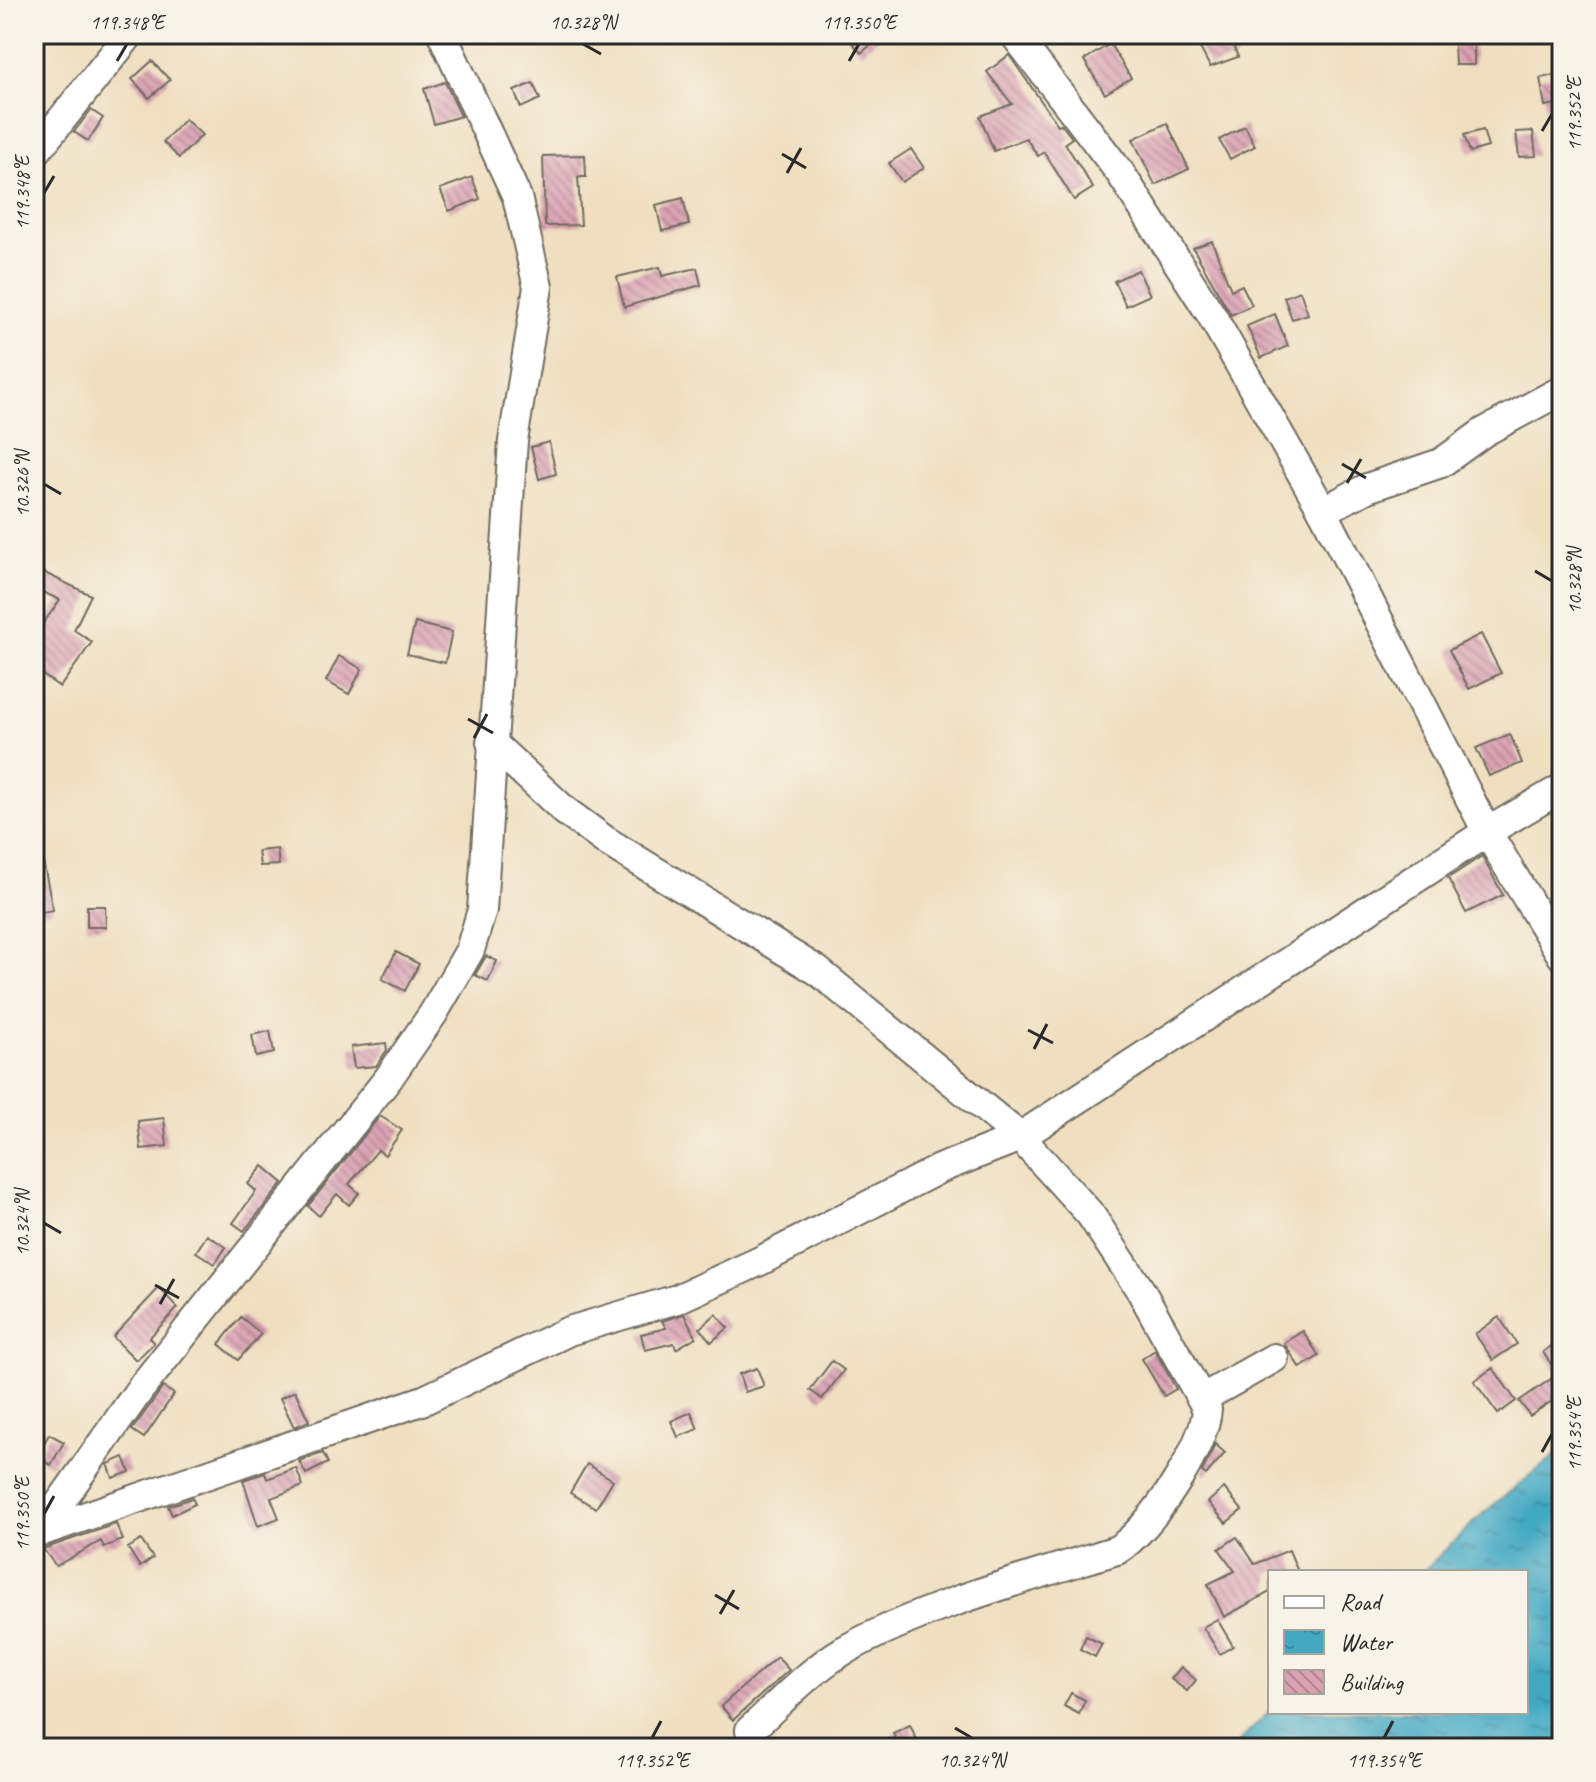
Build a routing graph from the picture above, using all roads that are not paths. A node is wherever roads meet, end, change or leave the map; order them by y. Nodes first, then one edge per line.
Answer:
1 (130, 34) edge
2 (442, 34) edge
3 (1014, 34) edge
4 (34, 154) edge
5 (1562, 390) edge
6 (1323, 511) junction
7 (491, 742) junction
8 (1562, 788) edge
9 (1487, 832) junction
10 (1562, 956) edge
11 (1020, 1137) junction
12 (1274, 1358) dead end
13 (1203, 1398) junction
14 (37, 1533) edge
15 (750, 1730) dead end

1 - 4 street
2 - 7 street
3 - 6 street
5 - 6 street
6 - 9 street
7 - 11 street
7 - 14 street
8 - 9 street
9 - 10 street
9 - 11 street
11 - 13 street
11 - 14 street
12 - 13 street
13 - 15 street

